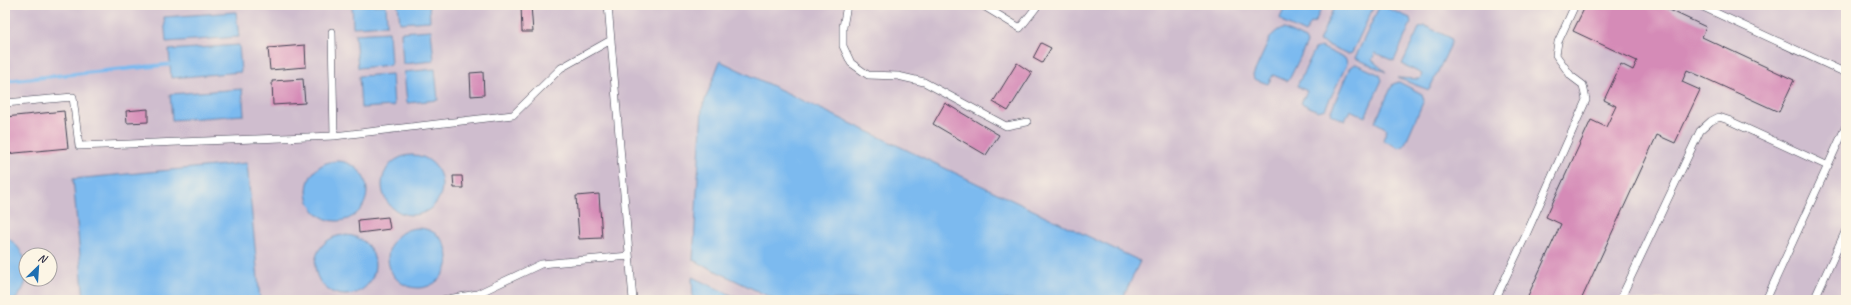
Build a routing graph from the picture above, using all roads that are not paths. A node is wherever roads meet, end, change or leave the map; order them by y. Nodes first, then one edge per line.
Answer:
1 (608, 5) edge
2 (847, 5) edge
3 (982, 5) edge
4 (1038, 5) edge
5 (1575, 5) edge
6 (1699, 5) edge
7 (332, 32) dead end
8 (611, 40) junction
9 (1846, 73) edge
10 (5, 103) edge
11 (1027, 122) dead end
12 (1846, 126) edge
13 (334, 136) junction
14 (1828, 166) junction
15 (1846, 230) edge
16 (629, 256) junction
17 (442, 300) edge
18 (633, 300) edge
19 (1495, 300) edge
20 (1620, 300) edge
21 (1766, 300) edge
22 (1814, 300) edge

1 - 8 lane
2 - 11 lane
3 - 4 lane
5 - 19 lane
6 - 9 lane
7 - 13 lane
8 - 13 lane
8 - 16 lane
10 - 13 lane
12 - 14 lane
14 - 20 lane
14 - 21 lane
15 - 22 lane
16 - 17 lane
16 - 18 lane

